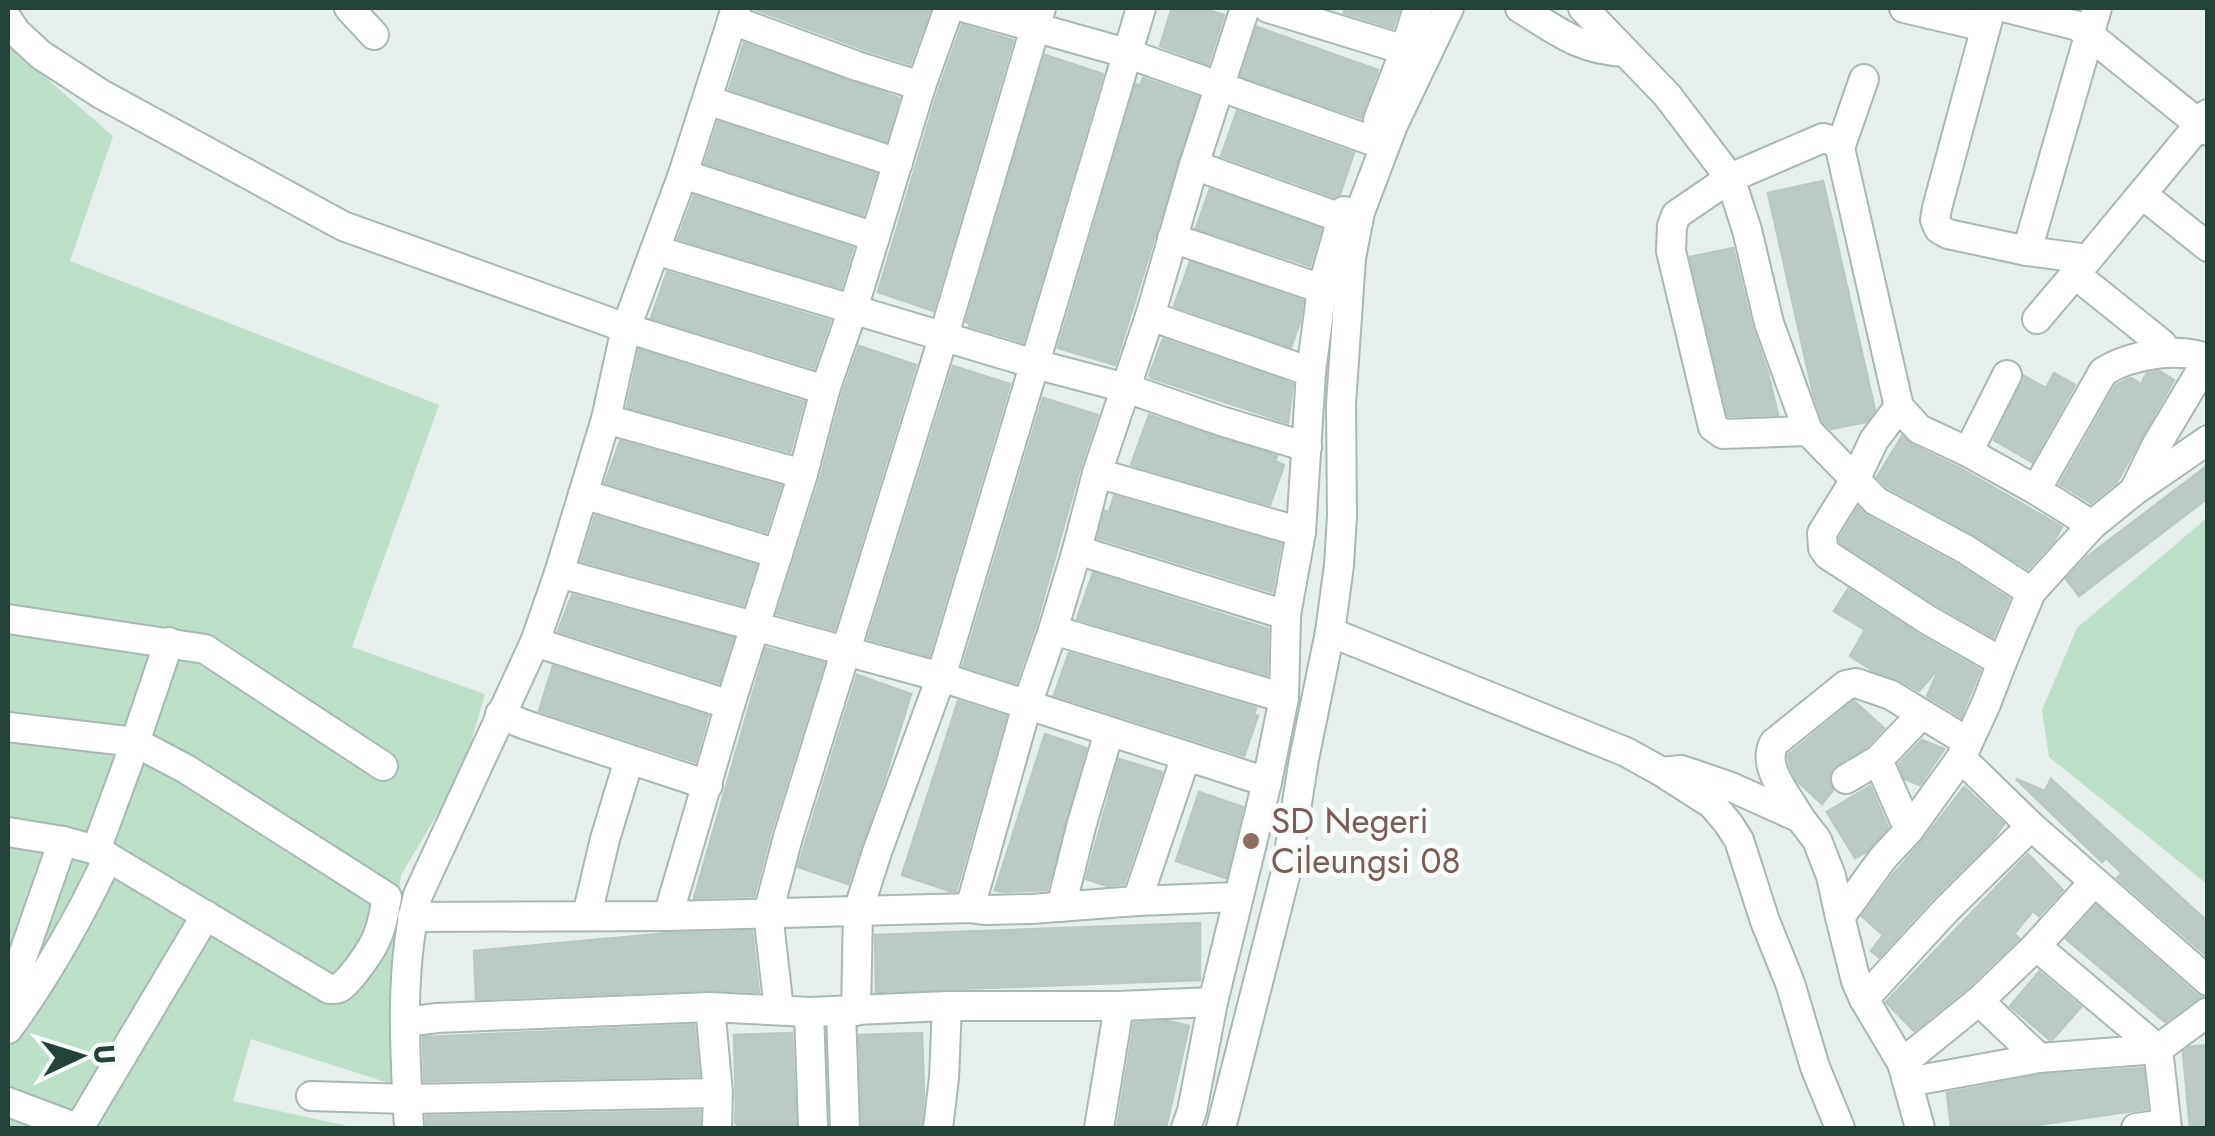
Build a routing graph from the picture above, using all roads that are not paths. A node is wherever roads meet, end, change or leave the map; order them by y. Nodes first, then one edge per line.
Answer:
1 (349, 8) edge
2 (949, 8) edge
3 (966, 8) edge
4 (1140, 8) edge
5 (1245, 8) edge
6 (1268, 8) edge
7 (1418, 8) edge
8 (1448, 8) edge
9 (1520, 8) edge
10 (1583, 8) edge
11 (1904, 8) edge
12 (2007, 8) edge
13 (734, 14) edge
14 (1331, 17) edge
15 (1988, 17) edge
16 (1039, 18) edge
17 (8, 20) edge
18 (2093, 20) edge
19 (374, 35) dead end
20 (1405, 50) junction
21 (1625, 52) junction
22 (1126, 53) junction
23 (1864, 78) dead end
24 (921, 86) junction
25 (1220, 86) junction
26 (707, 100) junction
27 (2205, 123) edge
28 (1370, 140) junction
29 (1840, 148) junction
30 (898, 162) junction
31 (1194, 165) junction
32 (683, 174) junction
33 (1730, 178) junction
34 (2142, 195) junction
35 (1341, 218) junction
36 (875, 237) junction
37 (1172, 238) junction
38 (2208, 247) edge
39 (655, 250) junction
40 (2027, 250) junction
41 (2082, 267) junction
42 (1322, 289) junction
43 (853, 308) junction
44 (1150, 316) junction
45 (2037, 320) dead end
46 (626, 328) junction
47 (944, 335) junction
48 (2162, 344) dead end
49 (1035, 364) junction
50 (1312, 372) junction
51 (2008, 375) dead end
52 (1126, 388) junction
53 (824, 390) junction
54 (1900, 407) junction
55 (606, 420) junction
56 (1808, 431) junction
57 (2208, 440) edge
58 (1306, 447) junction
59 (1968, 452) junction
60 (1097, 473) junction
61 (803, 474) junction
62 (1856, 478) junction
63 (2036, 490) junction
64 (2134, 491) junction
65 (583, 494) junction
66 (2092, 525) junction
67 (1301, 532) junction
68 (1077, 550) junction
69 (778, 554) junction
70 (560, 572) junction
71 (2031, 592) junction
72 (1286, 615) junction
73 (8, 619) edge
74 (754, 627) junction
75 (1053, 630) junction
76 (1330, 632) junction
77 (169, 642) junction
78 (535, 642) junction
79 (847, 650) junction
80 (2002, 662) junction
81 (941, 677) junction
82 (1284, 698) junction
83 (730, 705) junction
84 (1027, 705) junction
85 (500, 714) junction
86 (1921, 715) junction
87 (8, 727) edge
88 (1109, 732) junction
89 (136, 742) junction
90 (1964, 750) junction
91 (1186, 756) junction
92 (630, 760) junction
93 (1878, 760) junction
94 (383, 766) dead end
95 (1662, 772) junction
96 (1846, 780) dead end
97 (1268, 782) junction
98 (708, 785) junction
99 (1800, 818) junction
100 (2031, 826) junction
101 (1910, 830) junction
102 (8, 832) edge
103 (64, 840) junction
104 (102, 853) junction
105 (2094, 882) junction
106 (387, 896) junction
107 (1238, 898) junction
108 (1137, 901) junction
109 (415, 906) junction
110 (1062, 906) junction
111 (970, 908) junction
112 (858, 912) junction
113 (768, 913) junction
114 (206, 915) junction
115 (587, 915) junction
116 (668, 916) junction
117 (1840, 918) junction
118 (2036, 946) junction
119 (2208, 981) edge
120 (8, 998) edge
121 (1864, 999) junction
122 (1213, 1002) junction
123 (1979, 1002) junction
124 (710, 1006) junction
125 (946, 1006) junction
126 (1119, 1006) junction
127 (779, 1010) junction
128 (849, 1011) junction
129 (809, 1012) junction
130 (2208, 1012) edge
131 (405, 1022) junction
132 (8, 1029) edge
133 (2158, 1049) junction
134 (2039, 1058) junction
135 (1905, 1072) junction
136 (718, 1093) junction
137 (311, 1096) dead end
138 (407, 1100) junction
139 (8, 1102) edge
140 (1832, 1126) edge
141 (2166, 1126) edge
142 (78, 1128) edge
143 (409, 1128) edge
144 (717, 1128) edge
145 (813, 1128) edge
146 (844, 1128) edge
147 (938, 1128) edge
148 (1098, 1128) edge
149 (1186, 1128) edge
150 (1221, 1128) edge
151 (1920, 1128) edge
152 (2136, 1128) edge

1 - 19 street
2 - 24 street
3 - 16 street
4 - 22 street
5 - 25 street
6 - 14 street
7 - 20 street
8 - 76 street
9 - 21 street
10 - 21 street
11 - 15 street
12 - 18 street
13 - 24 street
13 - 26 street
14 - 20 street
15 - 40 street
16 - 22 street
16 - 47 street
17 - 46 street
18 - 27 street
18 - 40 street
20 - 28 street
21 - 33 street
22 - 25 street
22 - 49 street
23 - 29 street
24 - 30 street
25 - 28 street
25 - 31 street
26 - 30 street
26 - 32 street
27 - 34 street
28 - 35 street
29 - 33 street
29 - 54 street
30 - 36 street
31 - 35 street
31 - 37 street
32 - 36 street
32 - 39 street
33 - 56 street
33 - 56 street
34 - 38 street
34 - 41 street
35 - 42 street
36 - 43 street
37 - 42 street
37 - 44 street
39 - 43 street
39 - 46 street
40 - 41 street
41 - 45 street
41 - 48 street
42 - 50 street
43 - 47 street
43 - 53 street
44 - 50 street
44 - 52 street
46 - 53 street
46 - 55 street
47 - 49 street
47 - 79 street
49 - 52 street
49 - 81 street
50 - 58 street
51 - 59 street
52 - 58 street
52 - 60 street
53 - 61 street
54 - 59 street
54 - 62 street
55 - 61 street
55 - 65 street
56 - 62 street
57 - 64 street
58 - 67 street
59 - 63 street
60 - 67 street
60 - 68 street
61 - 69 street
62 - 71 street
62 - 80 street
63 - 64 street
63 - 66 street
64 - 66 street
65 - 69 street
65 - 70 street
66 - 71 street
67 - 72 street
68 - 72 street
68 - 75 street
69 - 74 street
70 - 74 street
70 - 78 street
71 - 80 street
72 - 82 street
73 - 77 street
74 - 79 street
74 - 83 street
75 - 82 street
75 - 84 street
76 - 95 street
76 - 150 street
77 - 89 street
77 - 94 street
78 - 83 street
78 - 85 street
79 - 81 street
79 - 113 street
80 - 90 street
81 - 84 street
81 - 112 street
82 - 97 street
83 - 98 street
84 - 88 street
84 - 111 street
85 - 92 street
85 - 109 street
86 - 90 street
86 - 93 street
86 - 99 street
87 - 89 street
88 - 91 street
88 - 110 street
89 - 104 street
89 - 106 street
90 - 100 street
90 - 101 street
91 - 97 street
91 - 108 street
92 - 98 street
92 - 115 street
93 - 96 street
93 - 101 street
95 - 99 street
95 - 140 street
97 - 107 street
98 - 116 street
99 - 117 street
100 - 105 street
100 - 121 street
101 - 117 street
102 - 103 street
103 - 104 street
103 - 120 street
104 - 114 street
104 - 132 street
105 - 118 street
105 - 119 street
106 - 109 street
106 - 114 street
107 - 108 street
107 - 122 street
108 - 110 street
109 - 115 street
109 - 131 street
110 - 111 street
111 - 112 street
112 - 113 street
112 - 128 street
113 - 116 street
113 - 127 street
114 - 142 street
115 - 116 street
117 - 121 street
118 - 123 street
118 - 133 street
121 - 135 street
122 - 126 street
122 - 149 street
123 - 134 street
123 - 135 street
124 - 127 street
124 - 131 street
124 - 136 street
125 - 126 street
125 - 128 street
125 - 147 street
126 - 148 street
127 - 129 street
128 - 129 street
128 - 146 street
129 - 145 street
130 - 133 street
131 - 138 street
133 - 134 street
133 - 141 street
134 - 135 street
135 - 151 street
136 - 138 street
136 - 144 street
137 - 138 street
138 - 143 street
139 - 142 street
141 - 152 street

